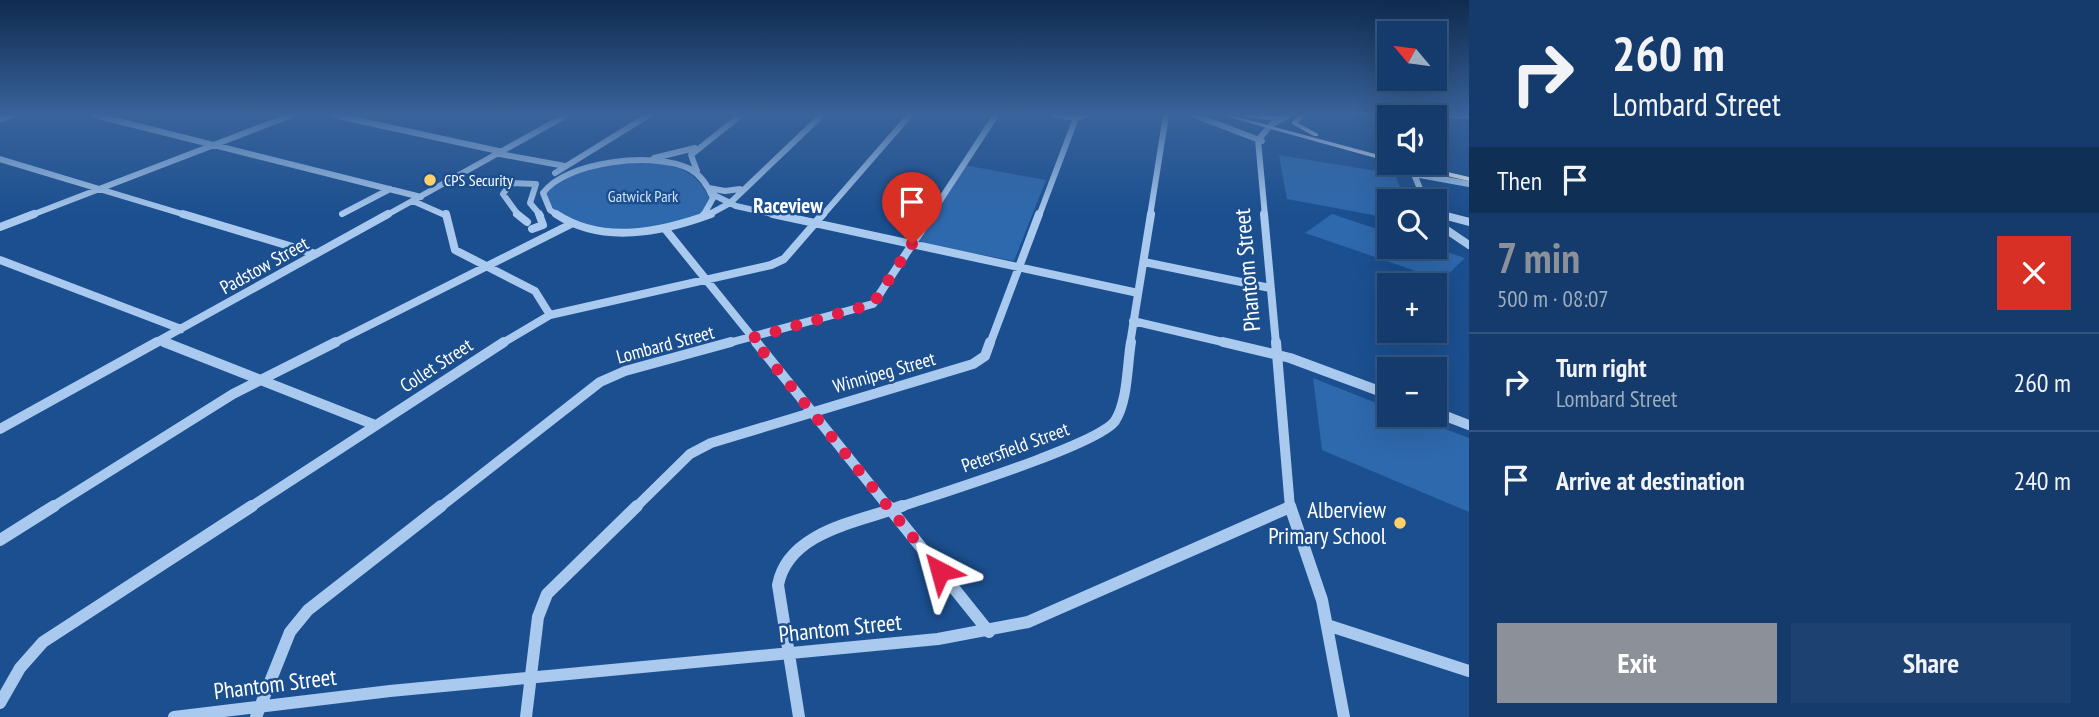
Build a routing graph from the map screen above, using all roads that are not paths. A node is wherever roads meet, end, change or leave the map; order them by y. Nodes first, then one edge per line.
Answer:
1 (204, 148) edge
2 (227, 148) edge
3 (481, 148) edge
4 (509, 148) edge
5 (595, 148) edge
6 (689, 148) edge
7 (697, 148) edge
8 (785, 148) edge
9 (881, 148) edge
10 (974, 148) edge
11 (1064, 148) edge
12 (1161, 148) edge
13 (1267, 148) edge
14 (1348, 148) edge
15 (1357, 148) edge
16 (501, 153) junction
17 (1377, 154) edge
18 (1377, 155) edge
19 (581, 157) junction
20 (0, 159) edge
21 (639, 161) junction
22 (546, 164) junction
23 (565, 166) junction
24 (597, 166) junction
25 (1447, 172) edge
26 (1447, 174) edge
27 (553, 175) junction
28 (700, 176) junction
29 (1469, 179) edge
30 (99, 188) junction
31 (544, 188) junction
32 (390, 189) junction
33 (741, 189) junction
34 (1420, 189) edge
35 (710, 191) junction
36 (417, 199) junction
37 (544, 200) junction
38 (531, 202) junction
39 (730, 204) junction
40 (511, 205) junction
41 (342, 214) dead end
42 (702, 216) junction
43 (1447, 216) edge
44 (527, 222) dead end
45 (1469, 222) edge
46 (816, 223) junction
47 (571, 225) junction
48 (0, 226) edge
49 (532, 229) dead end
50 (666, 230) junction
51 (1447, 230) edge
52 (912, 244) junction
53 (1469, 245) edge
54 (316, 254) junction
55 (0, 260) edge
56 (1143, 262) junction
57 (484, 267) junction
58 (1019, 268) junction
59 (706, 280) junction
60 (1269, 288) junction
61 (1138, 293) junction
62 (550, 315) junction
63 (1133, 321) junction
64 (181, 330) junction
65 (752, 338) junction
66 (160, 341) junction
67 (1276, 354) junction
68 (259, 379) junction
69 (1377, 390) edge
70 (811, 411) junction
71 (1447, 417) edge
72 (375, 425) junction
73 (1469, 425) edge
74 (0, 429) edge
75 (1290, 507) junction
76 (891, 510) junction
77 (0, 540) edge
78 (1327, 625) junction
79 (989, 632) junction
80 (790, 654) junction
81 (1469, 671) edge
82 (533, 680) junction
83 (0, 703) edge
84 (258, 712) edge
85 (174, 717) edge
86 (526, 717) edge
87 (799, 717) edge
88 (1344, 717) edge

1 - 30 street
2 - 32 street
3 - 16 street
4 - 16 street, Padstow Street
5 - 19 street
6 - 21 street
7 - 28 street
8 - 33 street
9 - 46 street, Collet Street
10 - 52 street, Lombard Street
11 - 58 street, Winnipeg Street
12 - 56 street, Petersfield Street
13 - 60 street, Phantom Street
14 - 18 main road
15 - 17 main road
16 - 22 street
16 - 36 street, Padstow Street
19 - 23 street
19 - 24 street
20 - 30 street
21 - 24 street
21 - 28 street
22 - 23 street
22 - 27 street
23 - 24 street
23 - 27 street
24 - 31 street
25 - 29 main road
26 - 29 main road
27 - 31 street
28 - 35 street
29 - 34 street
30 - 48 street
30 - 54 street
31 - 37 street
32 - 36 street
32 - 41 street
33 - 35 street
33 - 39 street
35 - 39 street
35 - 42 street
36 - 54 street, Padstow Street
36 - 57 street
37 - 38 street
37 - 47 street
38 - 40 street
38 - 40 street
38 - 49 street
39 - 42 street
39 - 46 street
40 - 44 street
42 - 50 street
43 - 45 street
46 - 52 street
46 - 59 street, Collet Street
47 - 50 street
47 - 57 street
50 - 59 street
51 - 53 street
52 - 58 street
52 - 65 street, Lombard Street
54 - 64 street, Padstow Street
55 - 64 street
56 - 60 street
56 - 61 street, Petersfield Street
57 - 62 street
57 - 68 street
58 - 61 street
58 - 70 street, Winnipeg Street
59 - 62 street, Collet Street
59 - 65 street
60 - 67 street, Phantom Street
61 - 63 street, Petersfield Street
62 - 72 street, Collet Street
63 - 67 street
63 - 76 street, Petersfield Street
64 - 66 street, Padstow Street
65 - 70 street
65 - 84 street, Lombard Street
66 - 68 street
66 - 74 street, Padstow Street
67 - 69 street
67 - 75 street, Phantom Street
68 - 72 street
68 - 77 street
70 - 76 street
70 - 82 street, Winnipeg Street
71 - 73 street
72 - 83 street, Collet Street
75 - 78 street
75 - 79 street, Phantom Street
76 - 79 street
76 - 80 street, Petersfield Street
78 - 81 street
78 - 88 street
79 - 80 street, Phantom Street
80 - 82 street, Phantom Street
80 - 87 street, Petersfield Street
82 - 84 street, Phantom Street
82 - 86 street, Winnipeg Street
84 - 85 street, Phantom Street

